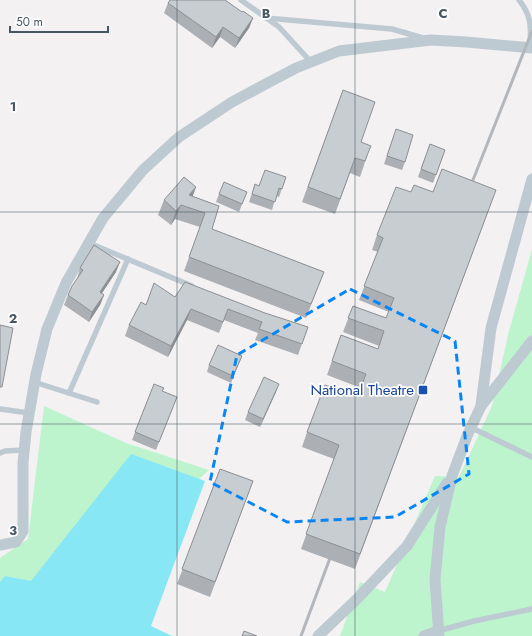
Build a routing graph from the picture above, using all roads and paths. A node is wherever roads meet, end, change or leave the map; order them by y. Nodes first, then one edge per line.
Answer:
1 (241, 0) edge
2 (519, 0) edge
3 (266, 18) junction
4 (431, 40) junction
5 (531, 48) edge
6 (311, 62) junction
7 (532, 180) edge
8 (89, 243) junction
9 (128, 259) junction
10 (198, 288) edge
11 (532, 341) edge
12 (34, 382) junction
13 (69, 393) junction
14 (97, 402) dead end
15 (481, 406) junction
16 (0, 408) edge
17 (29, 413) junction
18 (472, 428) junction
19 (24, 450) junction
20 (0, 453) edge
21 (532, 457) edge
22 (452, 476) junction
23 (0, 544) edge
24 (532, 609) edge
25 (438, 634) edge
26 (318, 636) edge
27 (424, 636) edge

1 - 3 lane
2 - 5 lane
3 - 4 lane
3 - 6 lane
4 - 5 street
4 - 6 street
6 - 8 street
7 - 15 street
8 - 9 lane
8 - 12 street
9 - 10 lane
9 - 13 lane
11 - 15 street
12 - 13 lane
12 - 17 street
13 - 14 lane
15 - 18 street
16 - 17 lane
17 - 19 street
18 - 21 lane
18 - 22 street
19 - 20 lane
19 - 23 street
22 - 25 street
22 - 26 street
24 - 25 lane
25 - 27 street

